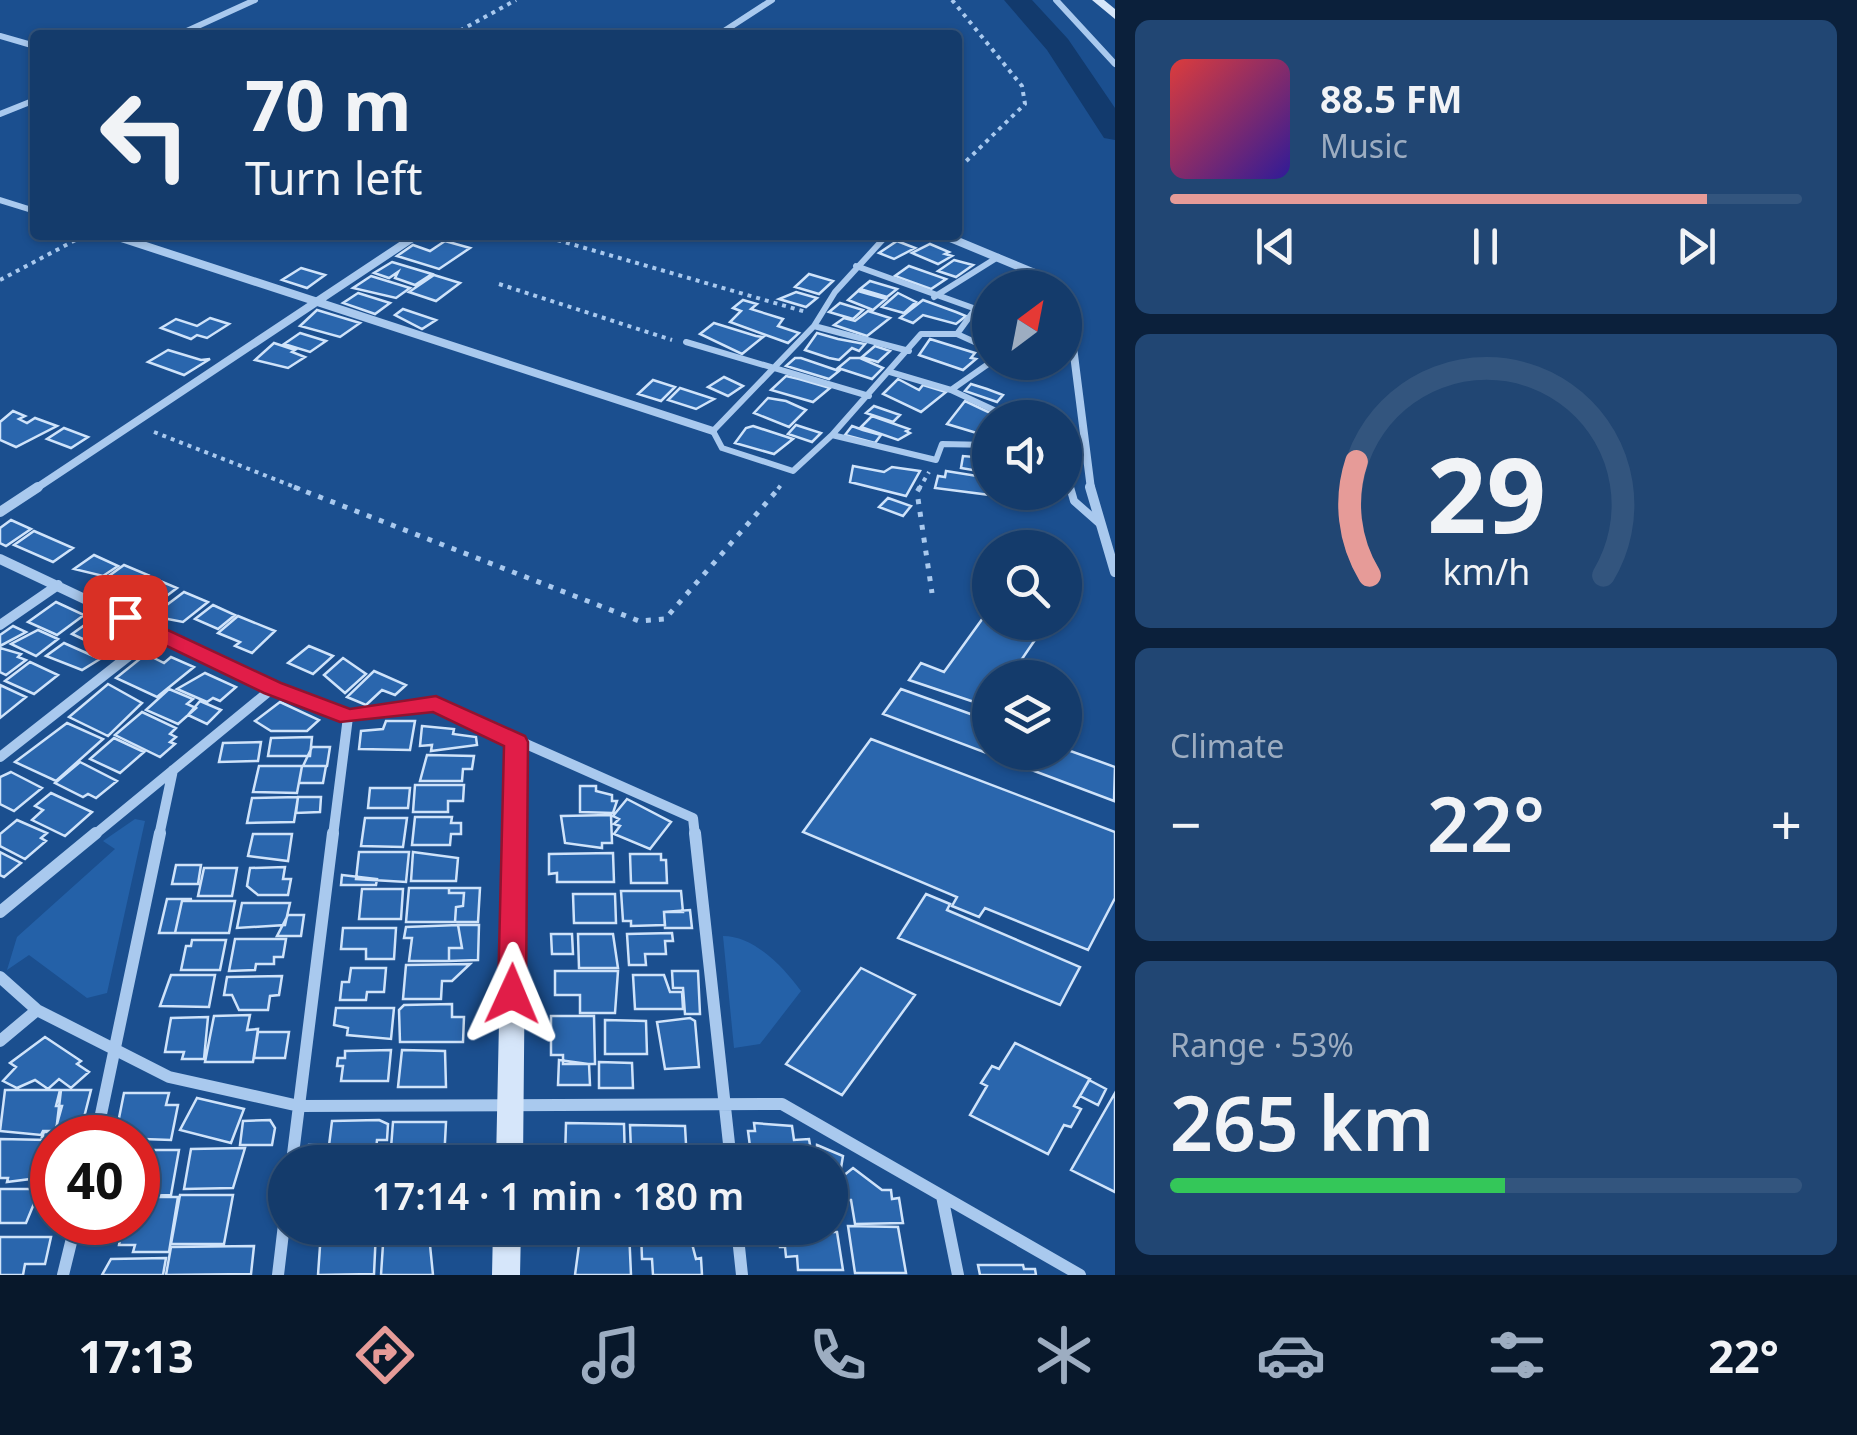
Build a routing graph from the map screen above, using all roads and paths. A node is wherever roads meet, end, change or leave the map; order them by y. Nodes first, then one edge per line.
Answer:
1 (255, 0) edge
2 (516, 0) edge
3 (772, 0) edge
4 (952, 0) edge
5 (1056, 0) edge
6 (189, 30) edge
7 (461, 30) edge
8 (726, 30) edge
9 (0, 36) edge
10 (30, 45) edge
11 (1114, 64) edge
12 (30, 102) edge
13 (2, 113) edge
14 (962, 165) edge
15 (0, 200) edge
16 (30, 209) edge
17 (76, 240) edge
18 (128, 240) edge
19 (409, 240) edge
20 (557, 240) edge
21 (882, 240) edge
22 (956, 240) edge
23 (998, 256) junction
24 (856, 266) junction
25 (1029, 270) edge
26 (0, 280) edge
27 (498, 284) dead end
28 (934, 297) junction
29 (319, 301) junction
30 (972, 312) edge
31 (972, 313) edge
32 (817, 315) junction
33 (814, 326) junction
34 (957, 334) junction
35 (972, 340) edge
36 (686, 342) joint
37 (909, 351) junction
38 (776, 366) junction
39 (890, 372) junction
40 (972, 375) edge
41 (1076, 380) edge
42 (951, 390) junction
43 (868, 396) junction
44 (972, 400) edge
45 (132, 424) junction
46 (712, 432) junction
47 (832, 435) junction
48 (972, 445) edge
49 (936, 460) junction
50 (794, 470) junction
51 (1082, 508) edge
52 (0, 512) edge
53 (1099, 523) junction
54 (1101, 539) junction
55 (1114, 539) edge
56 (0, 559) edge
57 (1114, 572) edge
58 (58, 585) junction
59 (932, 593) dead end
60 (0, 625) edge
61 (158, 633) junction
62 (272, 688) junction
63 (348, 717) junction
64 (516, 742) junction
65 (0, 757) edge
66 (173, 770) junction
67 (0, 912) edge
68 (0, 977) edge
69 (38, 1010) junction
70 (0, 1041) edge
71 (116, 1052) junction
72 (510, 1103) junction
73 (725, 1104) junction
74 (299, 1106) junction
75 (101, 1115) edge
76 (294, 1145) edge
77 (509, 1145) edge
78 (729, 1145) edge
79 (942, 1196) junction
80 (70, 1245) edge
81 (282, 1245) edge
82 (507, 1245) edge
83 (739, 1245) edge
84 (63, 1275) edge
85 (278, 1275) edge
86 (506, 1275) edge
87 (742, 1275) edge
88 (958, 1275) edge
89 (1080, 1275) edge

1 - 6 street
2 - 7 path
3 - 8 street
4 - 14 path
5 - 11 street
9 - 10 street
12 - 13 street
15 - 16 street
17 - 26 path
18 - 29 street
19 - 29 street
20 - 32 path
21 - 24 lane
22 - 23 street
23 - 25 street
23 - 28 lane
24 - 28 lane
24 - 32 lane
27 - 36 path
28 - 30 lane
29 - 45 street
29 - 46 street
31 - 34 lane
32 - 33 lane
33 - 37 lane
33 - 38 lane
34 - 35 lane
34 - 37 lane
36 - 38 lane
37 - 39 lane
38 - 43 lane
38 - 46 lane
39 - 42 lane
39 - 43 lane
40 - 42 lane
41 - 53 street
42 - 44 lane
43 - 47 lane
45 - 50 path
45 - 52 street
46 - 50 lane
47 - 49 lane
47 - 50 lane
48 - 49 lane
49 - 59 path
51 - 53 lane
53 - 54 street
54 - 55 street
54 - 57 street
56 - 58 street
58 - 60 street
58 - 61 street
61 - 62 street
61 - 65 street
62 - 63 street
62 - 66 street
63 - 64 street
63 - 74 street
64 - 72 street
64 - 73 street
66 - 67 street
66 - 71 street
68 - 69 street
69 - 70 street
69 - 71 street
71 - 74 street
71 - 75 street
72 - 73 street
72 - 74 street
72 - 77 street
73 - 78 street
73 - 79 street
74 - 76 street
79 - 88 street
79 - 89 street
80 - 84 street
81 - 85 street
82 - 86 street
83 - 87 street

